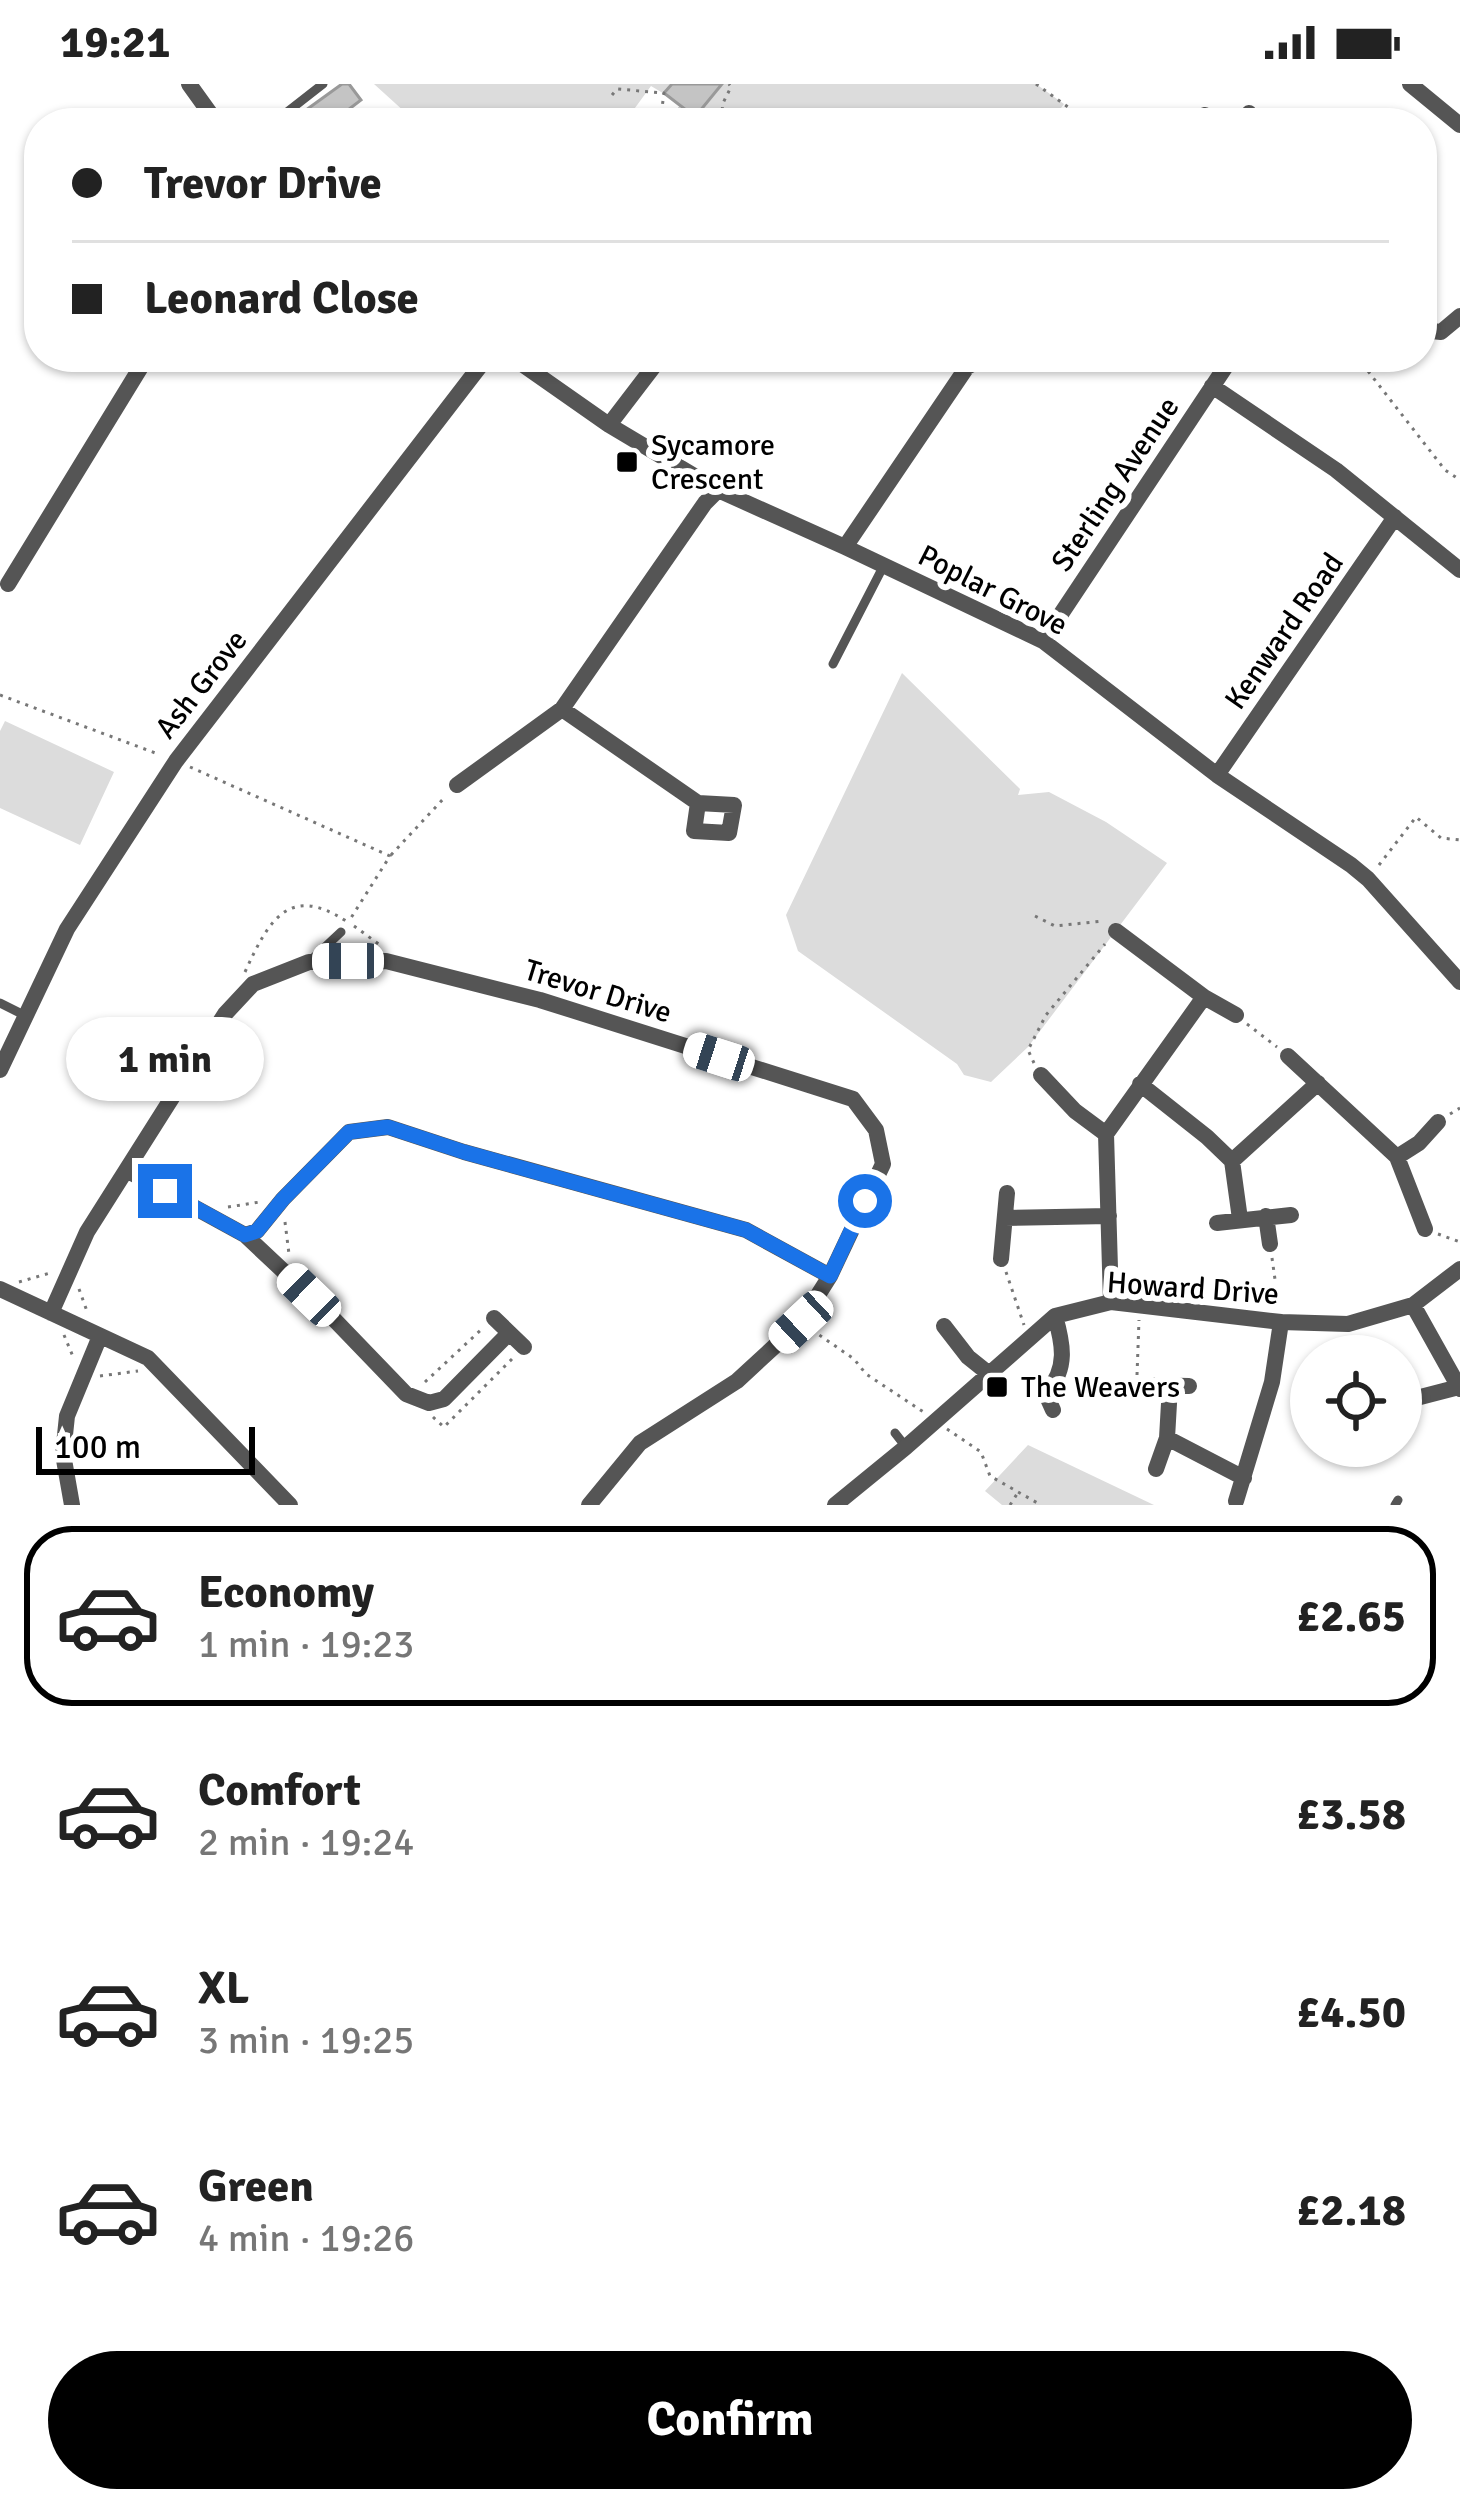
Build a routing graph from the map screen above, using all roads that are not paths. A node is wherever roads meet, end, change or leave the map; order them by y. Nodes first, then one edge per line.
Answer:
1 (323, 84) edge
2 (1410, 84) edge
3 (292, 108) edge
4 (1460, 125) edge
5 (138, 372) edge
6 (475, 372) edge
7 (533, 372) edge
8 (650, 372) edge
9 (959, 372) edge
10 (1222, 372) edge
11 (1212, 386) junction
12 (609, 425) junction
13 (718, 490) junction
14 (1395, 517) junction
15 (845, 547) junction
16 (884, 565) junction
17 (1460, 570) edge
18 (8, 584) dead end
19 (1043, 641) junction
20 (832, 664) dead end
21 (562, 709) junction
22 (1217, 775) junction
23 (457, 785) road end
24 (698, 803) dead end
25 (344, 927) road end
26 (1116, 931) road end
27 (309, 962) junction
28 (1460, 982) edge
29 (1204, 997) junction
30 (0, 1003) edge
31 (1236, 1015) road end
32 (26, 1016) junction
33 (1288, 1056) road end
34 (0, 1070) edge
35 (1041, 1075) road end
36 (1318, 1083) junction
37 (1140, 1084) junction
38 (1438, 1122) dead end
39 (1106, 1134) junction
40 (1397, 1157) junction
41 (1232, 1161) junction
42 (128, 1171) junction
43 (1007, 1193) dead end
44 (1291, 1215) dead end
45 (1109, 1216) junction
46 (1266, 1216) junction
47 (1005, 1218) junction
48 (1240, 1220) junction
49 (1217, 1223) dead end
50 (1425, 1229) road end
51 (245, 1235) junction
52 (1270, 1244) road end
53 (1001, 1258) road end
54 (1460, 1269) edge
55 (830, 1276) junction
56 (9, 1286) edge
57 (1111, 1302) junction
58 (1413, 1305) junction
59 (54, 1315) junction
60 (1055, 1316) junction
61 (494, 1318) road end
62 (1281, 1322) junction
63 (944, 1326) dead end
64 (508, 1333) junction
65 (97, 1335) junction
66 (524, 1347) dead end
67 (988, 1372) junction
68 (1146, 1385) road end
69 (1460, 1388) edge
70 (1047, 1394) dead end
71 (1422, 1397) edge
72 (1167, 1438) junction
73 (1156, 1469) dead end
74 (1244, 1478) junction
75 (1235, 1501) dead end
76 (72, 1505) edge
77 (290, 1505) edge
78 (589, 1505) edge
79 (835, 1505) edge

1 - 3 lane
2 - 4 street
5 - 18 street
6 - 32 street, Ash Grove
7 - 12 street, Poplar Grove
8 - 12 street
9 - 15 street
10 - 11 street, Sterling Avenue
11 - 14 street
11 - 19 street, Sterling Avenue
12 - 13 street, Poplar Grove
13 - 15 street, Poplar Grove
13 - 21 street
14 - 17 street
14 - 22 street, Kenward Road
15 - 16 street, Poplar Grove
16 - 19 street, Poplar Grove
16 - 20 lane
19 - 22 street, Poplar Grove
21 - 23 street
21 - 24 street
22 - 28 street, Poplar Grove
25 - 27 lane
26 - 29 street
27 - 42 street, Trevor Drive
27 - 55 street, Trevor Drive
29 - 31 street
29 - 37 street
30 - 32 lane
32 - 34 street, Ash Grove
33 - 36 street
35 - 39 street
36 - 40 street
36 - 41 street
37 - 39 street
37 - 41 street
38 - 40 street
39 - 45 street
40 - 50 street
41 - 48 street
42 - 51 street
42 - 59 street, Trevor Drive
43 - 47 street
44 - 46 street
45 - 47 street
45 - 57 street
46 - 48 street
46 - 52 street
47 - 53 street
48 - 49 street
51 - 55 street
51 - 64 street
54 - 58 street, Howard Drive
55 - 78 street, Trevor Drive
56 - 59 street
57 - 60 street, Howard Drive
57 - 62 street, Howard Drive
58 - 62 street, Howard Drive
58 - 69 street
59 - 65 street
60 - 67 street, Howard Drive
60 - 70 street
61 - 64 street
62 - 74 street
63 - 67 street
64 - 66 street
65 - 76 street
65 - 77 street
67 - 79 street, Howard Drive
68 - 72 street
69 - 71 street
72 - 73 street
72 - 74 street
74 - 75 street

